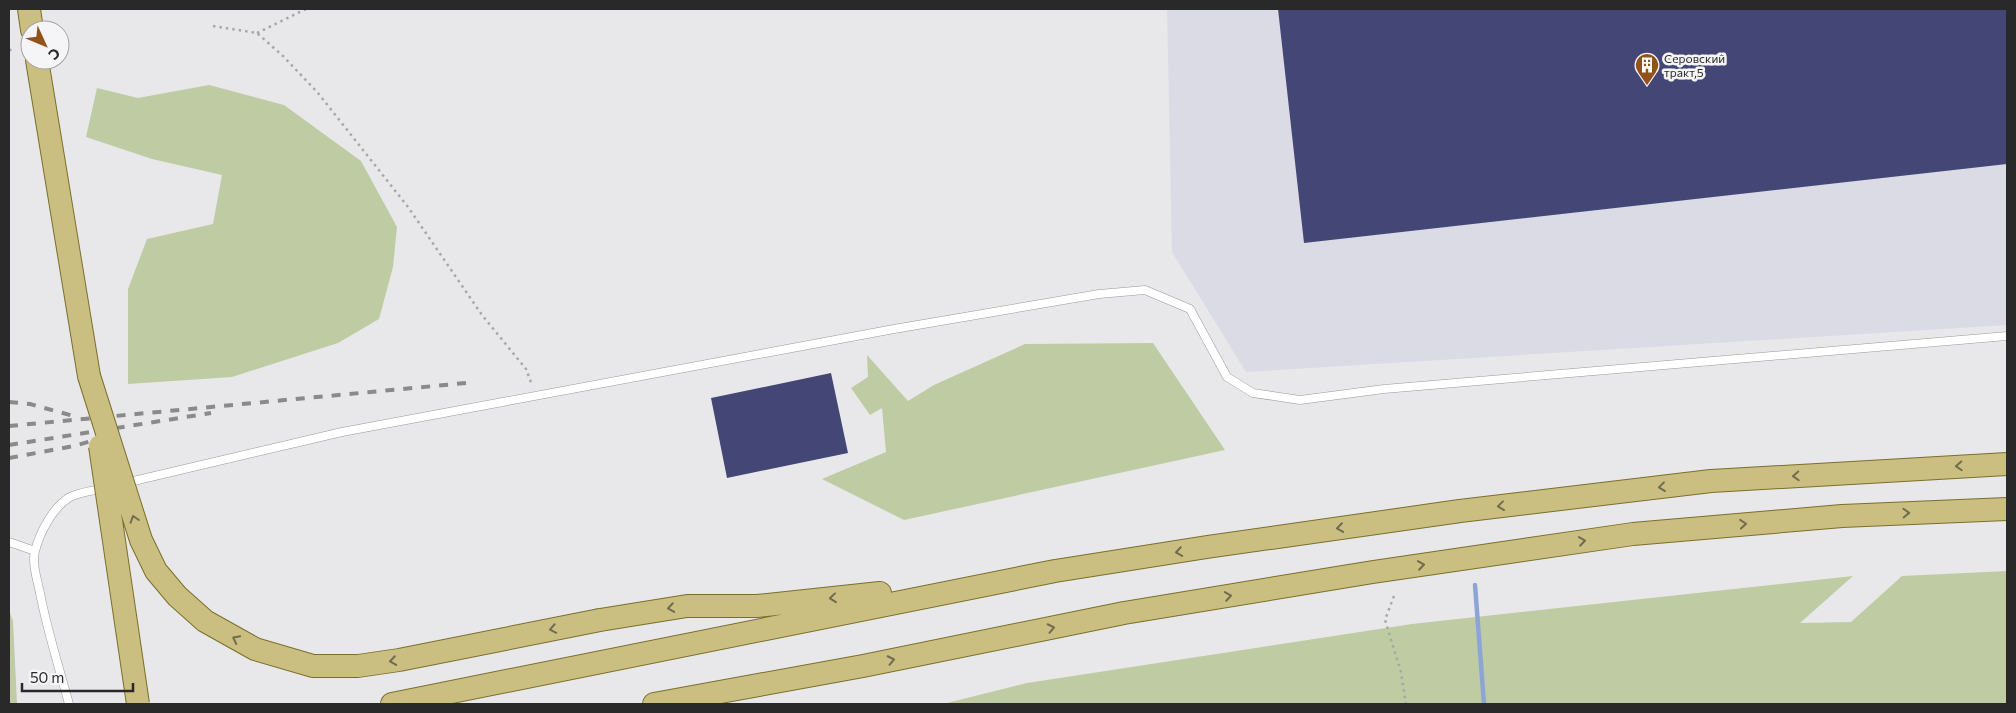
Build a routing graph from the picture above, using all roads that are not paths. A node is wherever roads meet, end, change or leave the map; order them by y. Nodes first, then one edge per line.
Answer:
1 (39, 70) edge
2 (2007, 336) edge
3 (89, 376) junction
4 (2007, 464) edge
5 (2007, 509) edge
6 (9, 542) edge
7 (35, 551) junction
8 (1055, 571) junction
9 (864, 666) junction
10 (69, 704) edge
11 (138, 704) edge
12 (392, 704) edge
13 (654, 704) edge
14 (731, 704) edge

1 - 3 main road
2 - 7 lane
8 -> 3 main road, bridge
3 - 11 main road, bridge
4 -> 8 main road
9 -> 5 main road
6 - 7 lane
7 - 10 lane
8 - 12 main road
9 - 13 main road
9 - 14 main road

